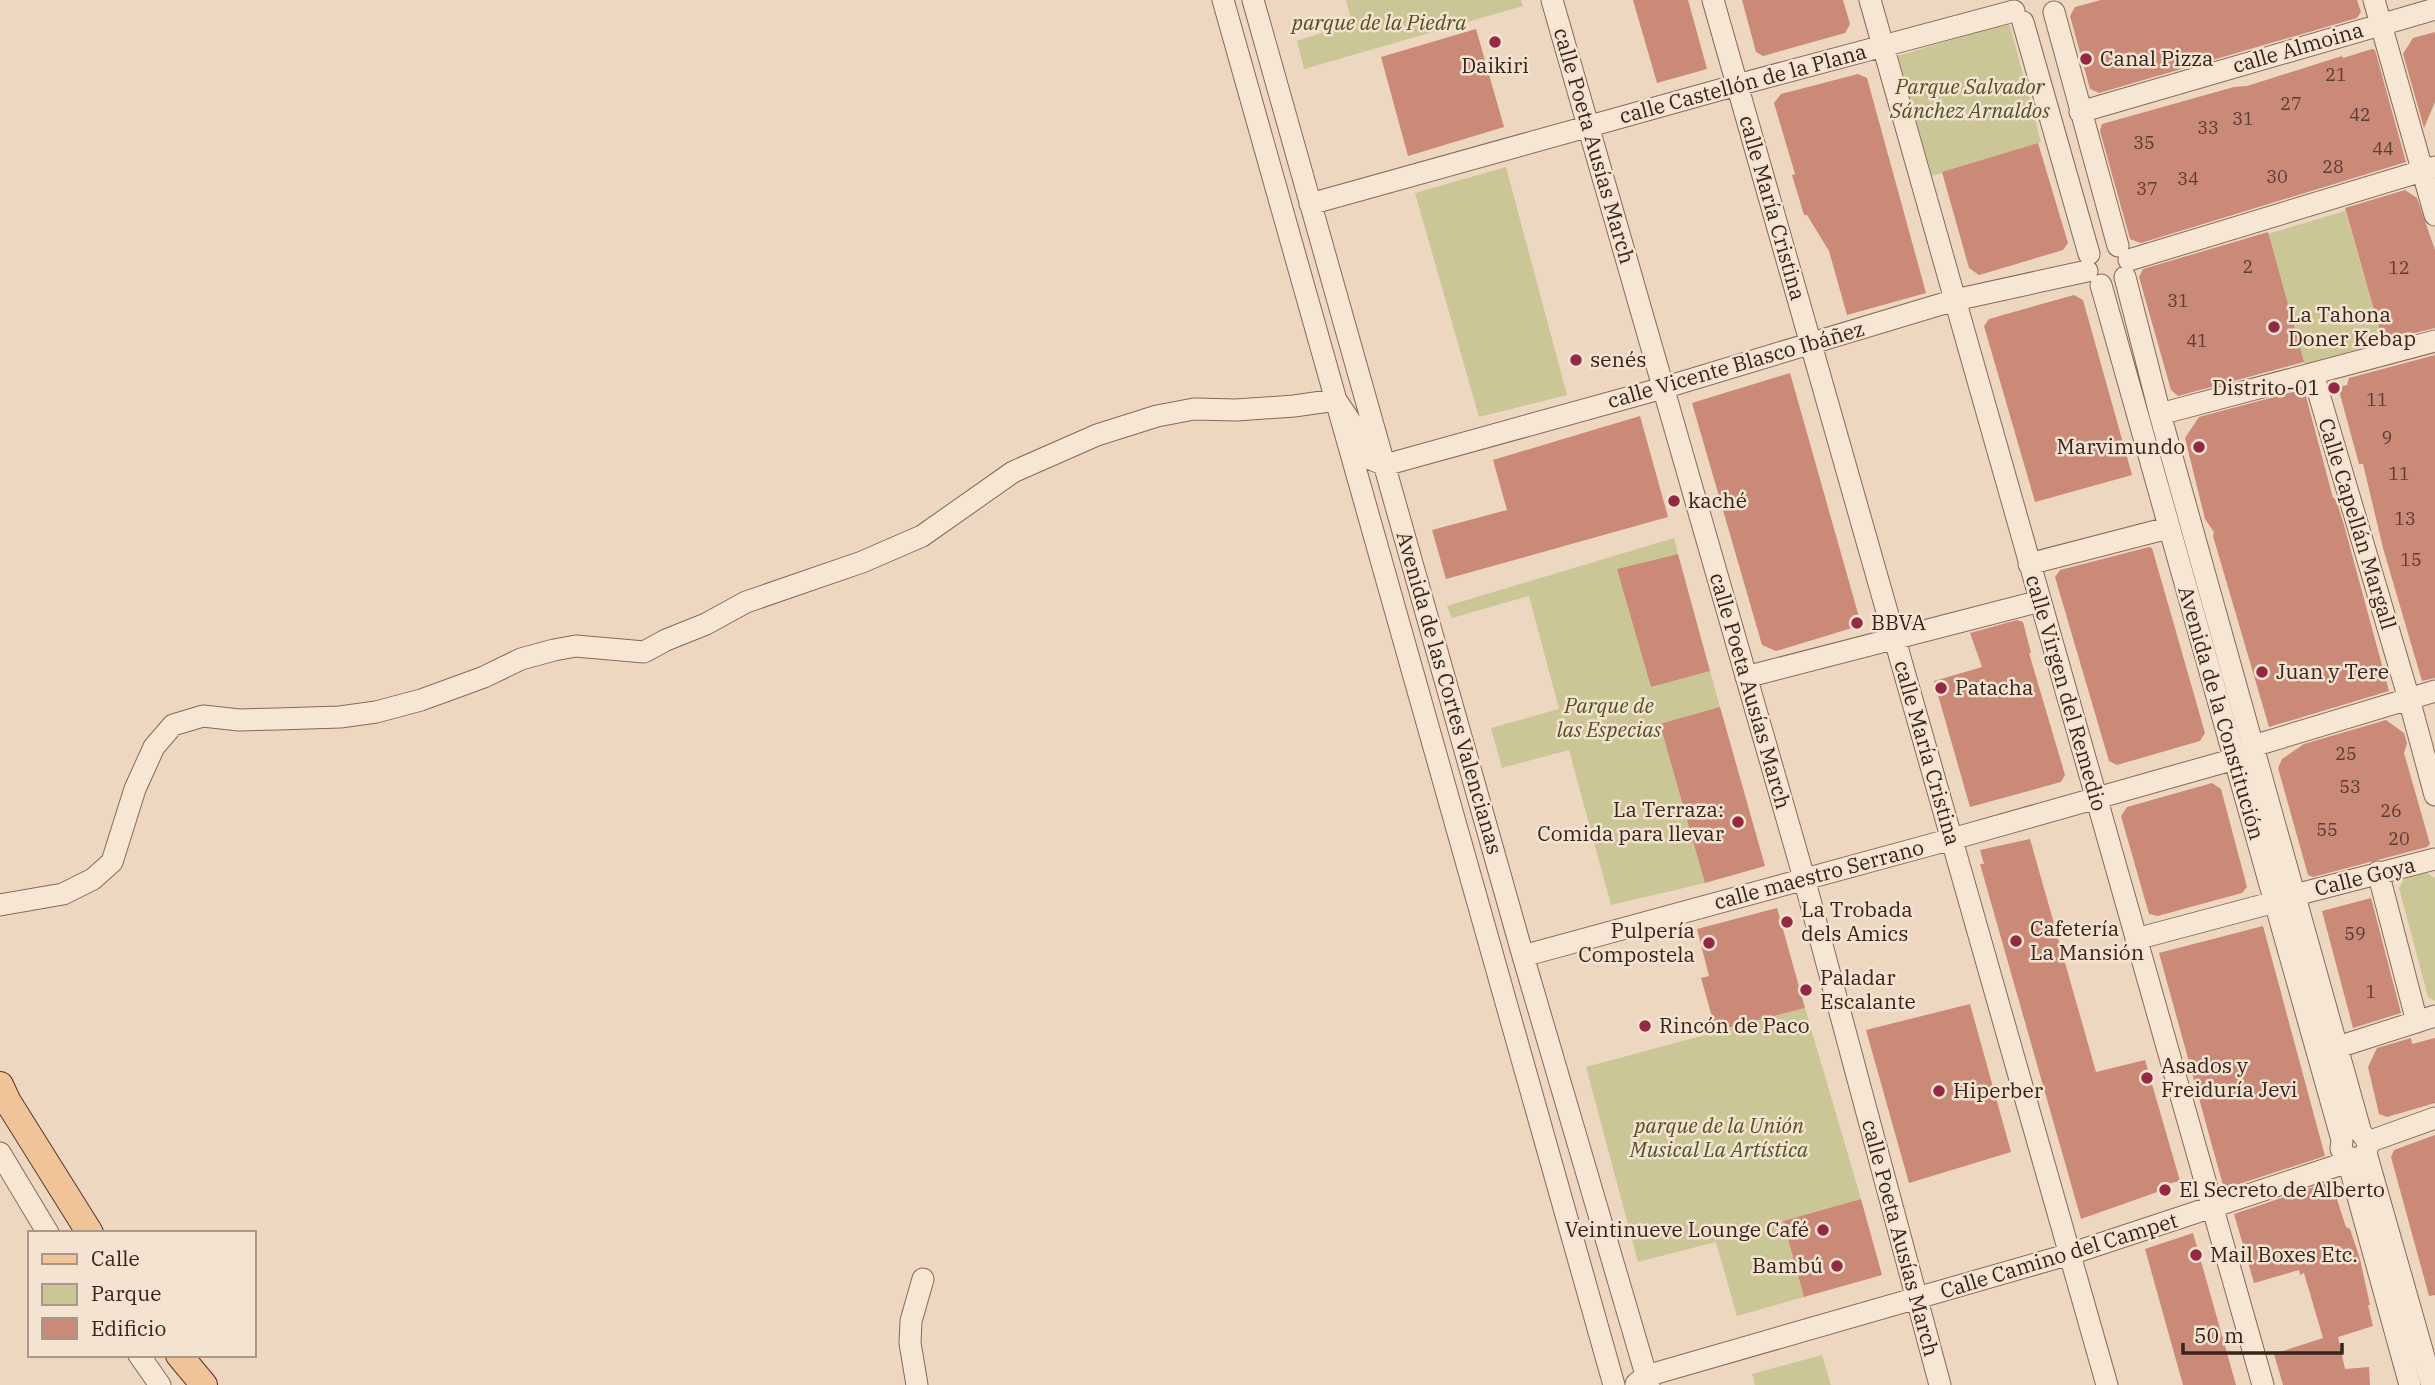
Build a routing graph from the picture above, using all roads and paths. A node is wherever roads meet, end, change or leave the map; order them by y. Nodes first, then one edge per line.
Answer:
1 (1223, 0) edge
2 (1253, 0) edge
3 (1552, 0) edge
4 (1713, 0) edge
5 (1870, 0) edge
6 (2374, 0) edge
7 (2054, 6) edge
8 (2435, 9) edge
9 (2016, 11) edge
10 (2382, 24) junction
11 (1881, 47) junction
12 (1737, 85) junction
13 (2080, 112) junction
14 (1588, 127) junction
15 (2429, 168) edge
16 (1310, 204) junction
17 (2435, 215) edge
18 (2124, 261) junction
19 (2093, 270) junction
20 (1955, 300) junction
21 (2435, 341) edge
22 (1811, 344) junction
23 (2313, 374) junction
24 (1663, 388) junction
25 (1336, 400) junction
26 (2160, 414) junction
27 (1385, 465) junction
28 (2168, 528) junction
29 (2029, 564) junction
30 (2040, 601) junction
31 (1895, 639) junction
32 (1746, 677) junction
33 (2435, 691) edge
34 (2409, 699) junction
35 (2253, 746) junction
36 (2235, 759) junction
37 (2435, 794) edge
38 (2096, 797) junction
39 (1952, 839) junction
40 (2435, 859) edge
41 (2378, 872) junction
42 (1804, 878) junction
43 (2285, 898) junction
44 (0, 905) edge
45 (2136, 939) junction
46 (1523, 956) junction
47 (2426, 1019) edge
48 (2337, 1047) junction
49 (0, 1085) edge
50 (2435, 1118) edge
51 (2355, 1148) junction
52 (0, 1153) edge
53 (2213, 1207) junction
54 (47, 1231) edge
55 (89, 1231) edge
56 (2070, 1254) junction
57 (923, 1279) dead end
58 (1916, 1300) junction
59 (140, 1357) edge
60 (181, 1357) edge
61 (1643, 1382) edge
62 (160, 1385) edge
63 (204, 1385) edge
64 (917, 1385) edge
65 (1614, 1385) edge
66 (1940, 1385) edge
67 (2107, 1385) edge
68 (2263, 1385) edge
69 (2410, 1385) edge
70 (2432, 1385) edge

1 - 25 street, Avenida de las Cortes Valencianas
2 - 16 street, Avenida de las Cortes Valencianas
3 - 14 street, calle Poeta Ausías March
4 - 12 street, calle María Cristina
5 - 11 street, calle Virgen del Remedio
6 - 10 street
7 - 9 street, calle Castellón de la Plana
7 - 13 street, Avenida de la Constitución
8 - 10 street, calle Almoina
9 - 11 street, calle Castellón de la Plana
9 - 19 street, Avenida de la Constitución
10 - 13 street, calle Almoina
10 - 15 street
11 - 12 street, calle Castellón de la Plana
11 - 20 street, calle Virgen del Remedio
12 - 14 street, calle Castellón de la Plana
12 - 22 street, calle María Cristina
13 - 18 street, Avenida de la Constitución
14 - 16 street, calle Castellón de la Plana
14 - 24 street, calle Poeta Ausías March
15 - 17 street
15 - 18 street
16 - 27 street, Avenida de las Cortes Valencianas
18 - 19 street
18 - 19 street
18 - 26 street, Avenida de la Constitución
19 - 20 street, calle Vicente Blasco Ibáñez
19 - 28 street, Avenida de la Constitución
20 - 22 street, calle Vicente Blasco Ibáñez
20 - 29 street, calle Virgen del Remedio
21 - 23 street
22 - 24 street, calle Vicente Blasco Ibáñez
22 - 31 street, calle María Cristina
23 - 26 street
23 - 34 street, Calle Capellán Margall
24 - 27 street, calle Vicente Blasco Ibáñez
24 - 32 street, calle Poeta Ausías March
25 - 27 street
25 - 44 street
25 - 65 street, Avenida de las Cortes Valencianas
26 - 35 street, Avenida de la Constitución
27 - 46 street, Avenida de las Cortes Valencianas
28 - 29 street
28 - 36 street, Avenida de la Constitución
29 - 30 street, calle Virgen del Remedio
30 - 31 street
30 - 38 street, calle Virgen del Remedio
31 - 32 street
31 - 39 street, calle María Cristina
32 - 42 street, calle Poeta Ausías March
33 - 34 street
34 - 35 street
34 - 37 street, Calle Capellán Margall
35 - 43 street, Avenida de la Constitución
36 - 38 street, calle maestro Serrano
36 - 43 street, Avenida de la Constitución
38 - 39 street, calle maestro Serrano
38 - 45 street, calle Virgen del Remedio
39 - 42 street, calle maestro Serrano
39 - 56 street, calle María Cristina
40 - 41 street, Calle Goya
41 - 43 street, Calle Goya
41 - 47 street
42 - 46 street, calle maestro Serrano
42 - 58 street, calle Poeta Ausías March
43 - 45 street, Calle Goya
43 - 48 street, Avenida de la Constitución
43 - 51 street, Avenida de la Constitución
45 - 53 street, calle Virgen del Remedio
46 - 61 street, Avenida de las Cortes Valencianas
47 - 48 street
48 - 51 street, Avenida de la Constitución
49 - 55 main road
50 - 51 street, Calle Camino del Campet
51 - 53 street, Calle Camino del Campet
51 - 69 street, Avenida de la Constitución
51 - 70 street, Avenida de la Constitución
52 - 54 street
53 - 56 street, Calle Camino del Campet
53 - 68 street, calle Virgen del Remedio
56 - 58 street, Calle Camino del Campet
56 - 67 street, calle María Cristina
57 - 64 street
58 - 61 street, Calle Camino del Campet
58 - 66 street, calle Poeta Ausías March
59 - 62 street
60 - 63 main road

